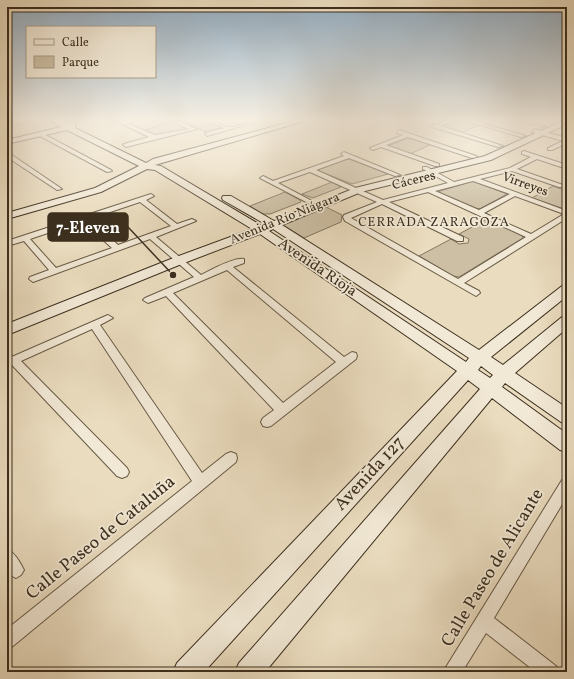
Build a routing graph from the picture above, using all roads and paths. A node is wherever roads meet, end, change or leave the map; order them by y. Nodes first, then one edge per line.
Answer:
1 (71, 151) edge
2 (119, 151) edge
3 (136, 151) edge
4 (202, 151) edge
5 (393, 151) edge
6 (455, 151) edge
7 (489, 151) edge
8 (502, 151) edge
9 (342, 153) dead end
10 (524, 153) dead end
11 (7, 154) edge
12 (349, 156) junction
13 (474, 157) junction
14 (536, 157) junction
15 (157, 164) junction
16 (146, 166) junction
17 (567, 167) edge
18 (431, 168) junction
19 (512, 169) junction
20 (311, 170) junction
21 (108, 171) dead end
22 (396, 175) junction
23 (263, 178) dead end
24 (474, 179) junction
25 (273, 183) junction
26 (453, 184) junction
27 (350, 186) junction
28 (561, 186) dead end
29 (58, 189) dead end
30 (428, 190) junction
31 (515, 194) junction
32 (151, 196) dead end
33 (217, 198) junction
34 (140, 199) junction
35 (310, 202) junction
36 (382, 202) junction
37 (56, 206) junction
38 (479, 213) junction
39 (567, 214) edge
40 (7, 216) edge
41 (192, 221) dead end
42 (7, 224) edge
43 (263, 225) junction
44 (176, 227) junction
45 (95, 228) dead end
46 (151, 236) junction
47 (532, 237) junction
48 (25, 238) junction
49 (460, 239) dead end
50 (7, 244) edge
51 (117, 248) junction
52 (177, 258) junction
53 (241, 261) dead end
54 (227, 266) junction
55 (54, 271) junction
56 (200, 278) junction
57 (33, 279) dead end
58 (458, 283) junction
59 (567, 289) edge
60 (167, 292) junction
61 (476, 294) dead end
62 (148, 300) dead end
63 (108, 318) dead end
64 (7, 320) edge
65 (567, 320) edge
66 (94, 324) junction
67 (7, 330) edge
68 (10, 362) edge
69 (473, 364) junction
70 (497, 380) junction
71 (282, 410) junction
72 (567, 417) edge
73 (267, 422) dead end
74 (567, 444) edge
75 (231, 458) dead end
76 (122, 472) dead end
77 (200, 481) junction
78 (567, 484) edge
79 (484, 621) junction
80 (7, 640) edge
81 (254, 670) edge
82 (186, 672) edge
83 (452, 672) edge
84 (550, 672) edge

1 - 21 street
2 - 16 main road
3 - 15 main road, Avenida Rioja
4 - 15 main road
5 - 18 street
6 - 13 street
7 - 13 main road, Avenida Río Niágara
8 - 18 main road, Avenida Río Niágara
9 - 12 street
10 - 14 street
11 - 29 street
12 - 20 street
12 - 22 street
13 - 18 main road, Avenida Río Niágara
14 - 17 street
14 - 19 street, Cáceres
15 - 16 main road
15 - 33 main road, Avenida Rioja
15 - 33 main road, Avenida Rioja
15 - 37 main road
16 - 37 main road
18 - 22 main road, Avenida Río Niágara
18 - 26 street
18 - 27 main road, Avenida Río Niágara
19 - 24 street, Cáceres
19 - 28 street
20 - 25 street
20 - 27 street
22 - 27 main road, Avenida Río Niágara
23 - 25 street
24 - 26 street, Cáceres
24 - 31 street, Virreyes
25 - 35 street
26 - 30 street, Cáceres
27 - 35 main road, Avenida Río Niágara
27 - 36 street
27 - 43 main road, Avenida Río Niágara
30 - 36 street, Cáceres
30 - 38 street
31 - 38 street
31 - 39 street, Virreyes
32 - 34 street
33 - 43 main road, Avenida Rioja
34 - 44 street
34 - 48 street
35 - 43 main road, Avenida Río Niágara
36 - 49 street
36 - 58 street, Cáceres
37 - 40 main road
37 - 42 main road
38 - 47 street
39 - 47 street
41 - 44 street
43 - 52 main road, Avenida Río Niágara
43 - 69 main road, Avenida Rioja
44 - 46 street
45 - 51 street
46 - 51 street
46 - 52 street
47 - 58 street
48 - 50 street
48 - 55 street
51 - 55 street
52 - 56 street
52 - 64 main road, Avenida Río Niágara
52 - 67 main road, Avenida Río Niágara
53 - 54 street
54 - 56 street
54 - 71 street
55 - 57 street
56 - 60 street
58 - 61 street
59 - 69 main road, Avenida 127
60 - 62 street
60 - 71 street
63 - 66 street
65 - 70 main road
66 - 68 street
66 - 77 street, Calle Paseo de Cataluña
68 - 76 street
69 - 70 main road, Avenida Rioja
69 - 82 main road, Avenida 127
70 - 72 main road, Avenida Rioja
70 - 74 main road, Avenida Rioja
70 - 81 main road
71 - 73 street
75 - 77 street, Calle Paseo de Cataluña
77 - 80 street, Calle Paseo de Cataluña
78 - 79 street, Calle Paseo de Alicante
79 - 83 street, Calle Paseo de Alicante
79 - 84 street

